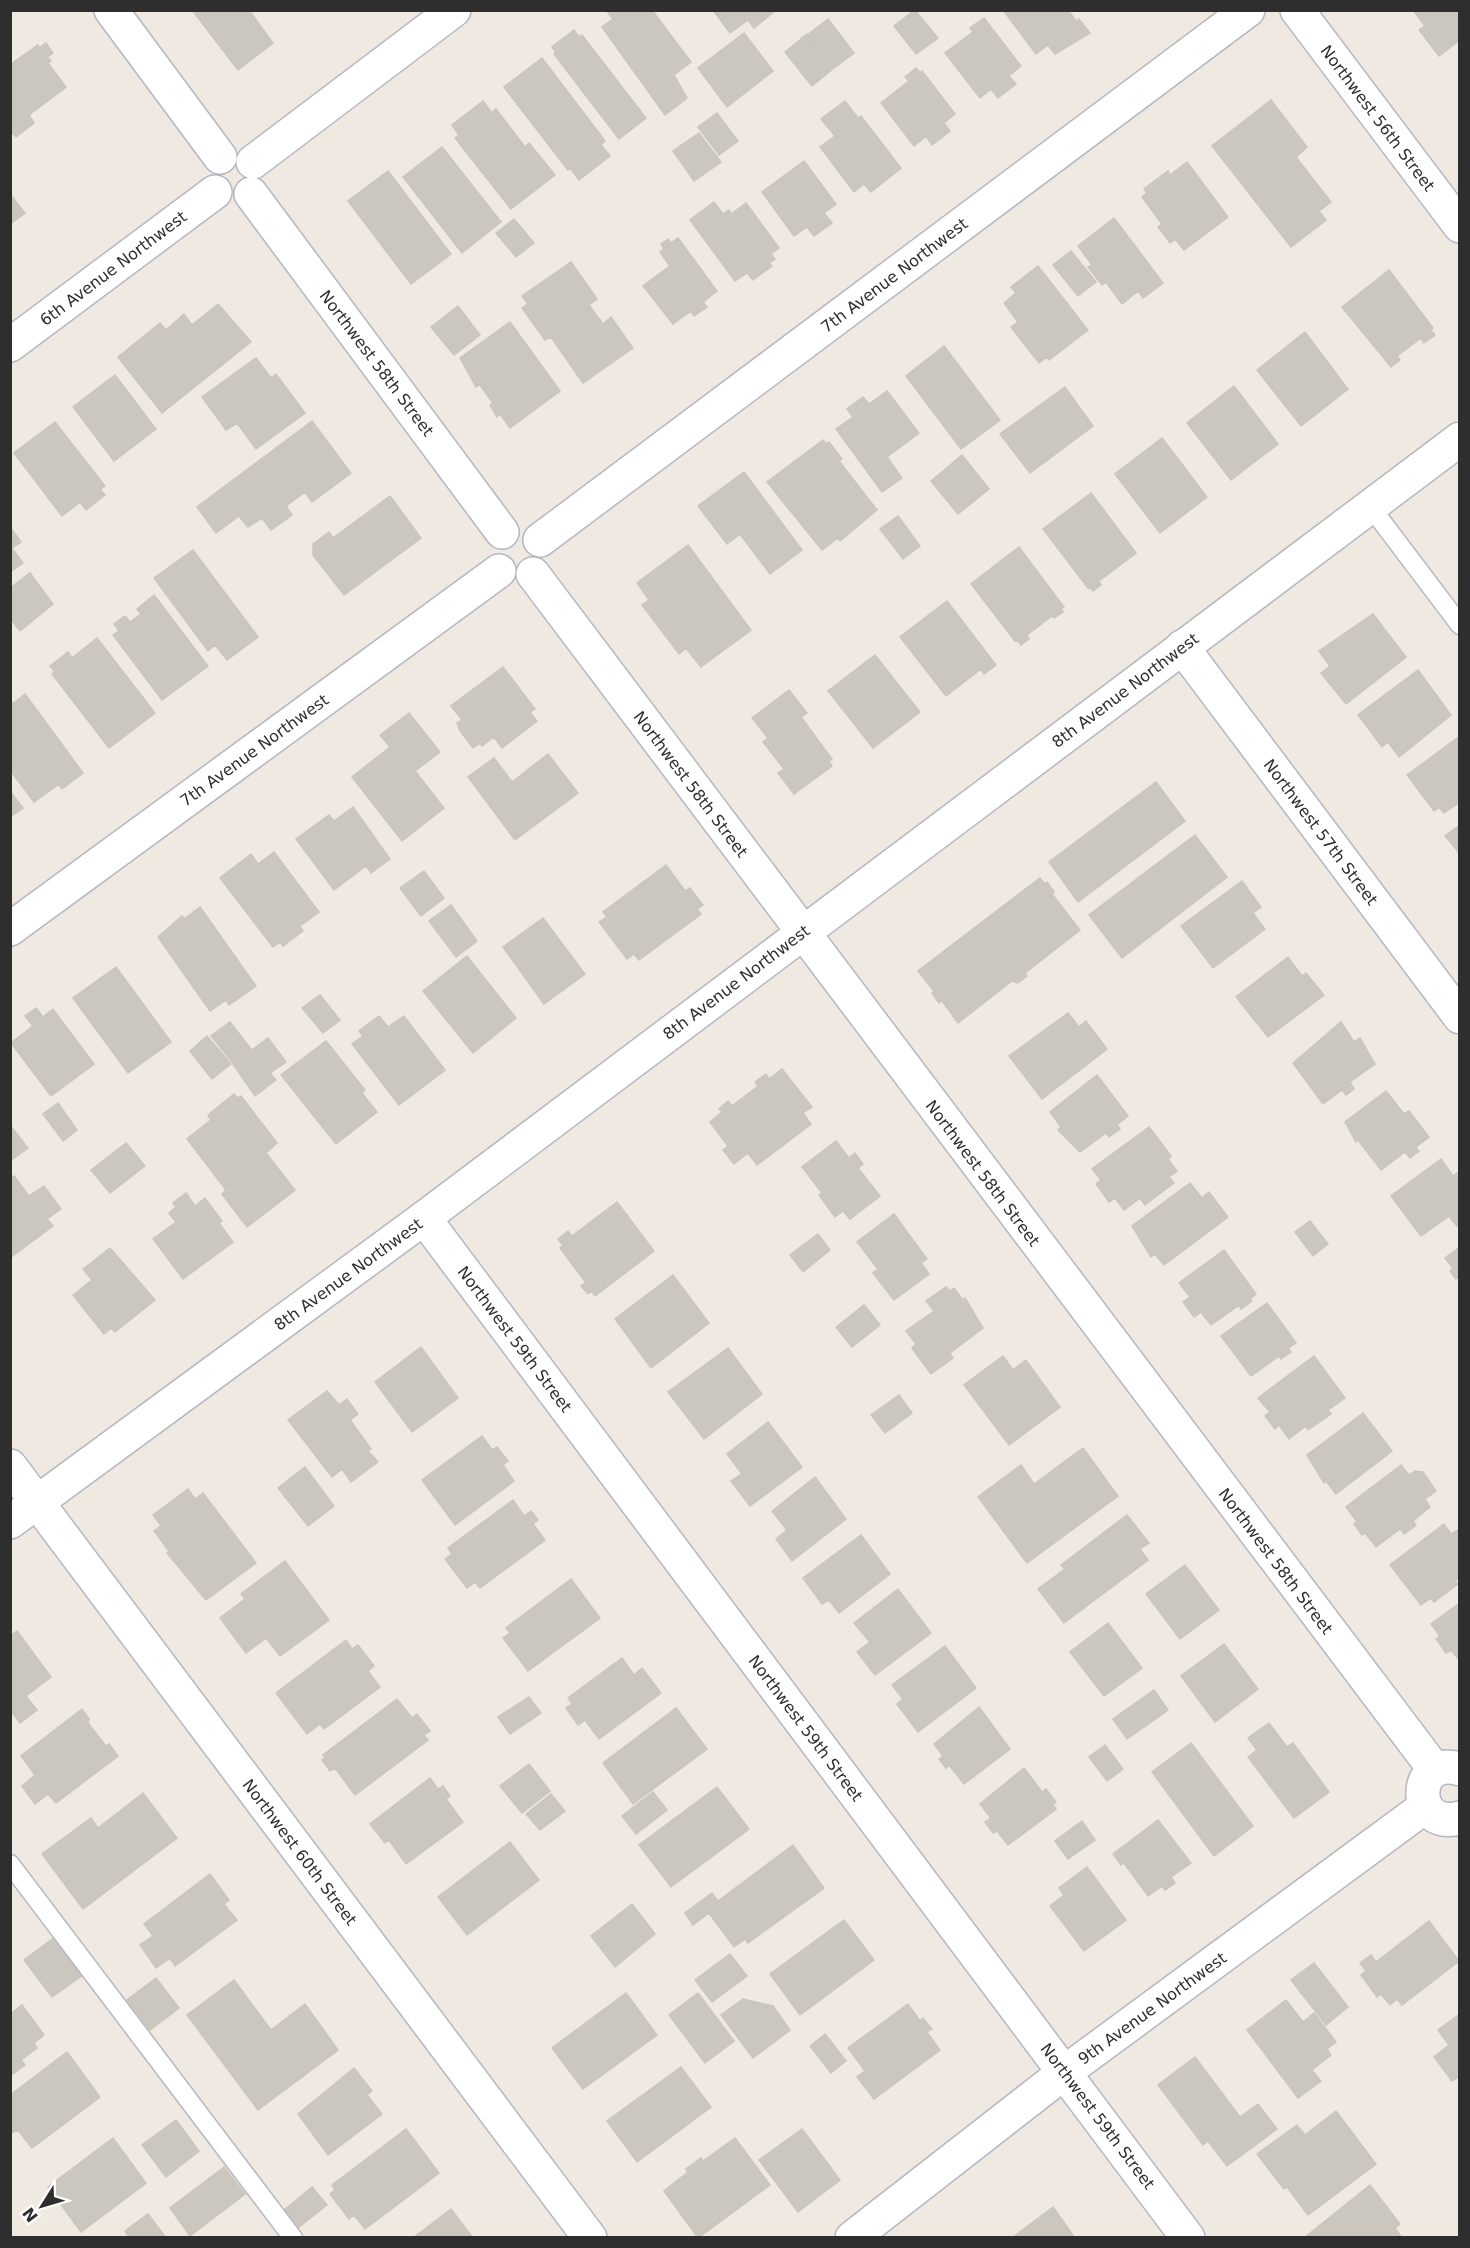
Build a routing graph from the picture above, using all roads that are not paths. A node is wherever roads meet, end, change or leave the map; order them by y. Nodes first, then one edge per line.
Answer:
1 (111, 10) edge
2 (454, 10) edge
3 (1248, 10) edge
4 (1266, 10) edge
5 (1296, 10) edge
6 (220, 157) junction
7 (252, 178) junction
8 (215, 192) junction
9 (1460, 226) edge
10 (10, 345) edge
11 (1460, 439) edge
12 (1370, 506) junction
13 (502, 532) junction
14 (540, 540) junction
15 (499, 571) junction
16 (533, 574) junction
17 (1460, 625) edge
18 (1182, 647) junction
19 (10, 929) edge
20 (802, 932) junction
21 (1460, 1017) edge
22 (424, 1218) junction
23 (10, 1466) edge
24 (38, 1502) junction
25 (10, 1522) edge
26 (1447, 1769) edge
27 (1426, 1806) junction
28 (1460, 1818) edge
29 (10, 1864) edge
30 (1065, 2072) junction
31 (293, 2238) edge
32 (590, 2238) edge
33 (852, 2238) edge
34 (1188, 2238) edge

1 - 6 street
2 - 7 street
3 - 14 street, 7th Avenue Northwest
4 - 5 street
5 - 9 street, Northwest 56th Street
6 - 7 street
6 - 8 street
7 - 8 street
7 - 13 street, Northwest 58th Street
8 - 10 street, 6th Avenue Northwest
11 - 12 street, 8th Avenue Northwest
12 - 17 lane
12 - 18 street, 8th Avenue Northwest
13 - 14 street
13 - 15 street
14 - 16 street
15 - 16 street
15 - 19 street, 7th Avenue Northwest
16 - 20 street, Northwest 58th Street
18 - 20 street, 8th Avenue Northwest
18 - 21 street, Northwest 57th Street
20 - 22 street, 8th Avenue Northwest
20 - 26 street, Northwest 58th Street
22 - 24 street, 8th Avenue Northwest
22 - 30 street, Northwest 59th Street
23 - 24 street, Northwest 60th Street
24 - 25 street, 8th Avenue Northwest
24 - 32 street, Northwest 60th Street
26 - 27 street
27 - 28 street
27 - 30 street, 9th Avenue Northwest
29 - 31 lane
30 - 33 street, 9th Avenue Northwest
30 - 34 street, Northwest 59th Street

